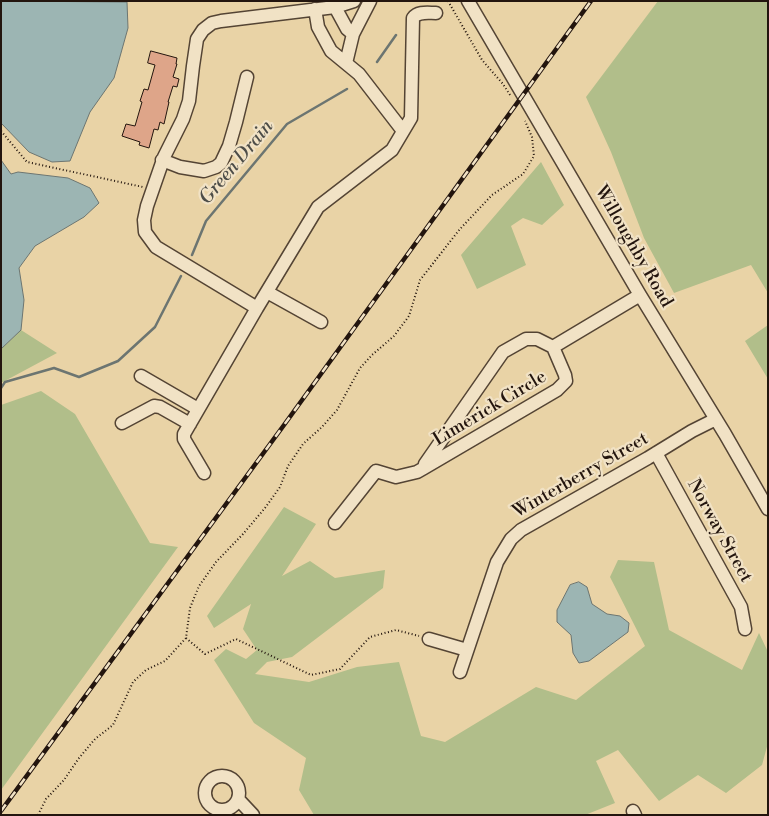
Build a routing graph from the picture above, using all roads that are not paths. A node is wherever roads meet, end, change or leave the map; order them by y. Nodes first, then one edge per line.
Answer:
1 (354, 1) edge
2 (370, 1) edge
3 (468, 1) edge
4 (335, 7) junction
5 (315, 9) junction
6 (436, 13) dead end
7 (353, 34) junction
8 (346, 64) junction
9 (247, 77) dead end
10 (403, 131) junction
11 (162, 160) junction
12 (267, 292) junction
13 (640, 295) junction
14 (257, 308) junction
15 (320, 322) dead end
16 (553, 347) junction
17 (141, 376) dead end
18 (198, 409) junction
19 (716, 419) junction
20 (122, 423) dead end
21 (190, 424) junction
22 (656, 453) junction
23 (424, 468) junction
24 (204, 473) dead end
25 (768, 509) edge
26 (334, 523) dead end
27 (745, 629) dead end
28 (429, 639) road end
29 (467, 650) junction
30 (460, 672) dead end
31 (238, 799) dead end
32 (253, 815) edge

1 - 4 street
2 - 7 street
3 - 13 street, Willoughby Road
4 - 5 street
4 - 7 street
5 - 8 street
5 - 11 street
6 - 10 street
7 - 8 street
8 - 10 street
9 - 11 street
10 - 12 street
11 - 14 street
12 - 14 street
12 - 15 street
13 - 16 street, Limerick Circle
13 - 19 street, Willoughby Road
14 - 18 street
16 - 23 street, Limerick Circle
16 - 23 street, Limerick Circle
17 - 18 street
18 - 21 street
19 - 22 street, Winterberry Street
19 - 25 street, Willoughby Road
20 - 21 street
21 - 24 street
22 - 27 street, Norway Street
22 - 29 street, Winterberry Street
23 - 26 street, Limerick Circle
28 - 29 street
29 - 30 street, Winterberry Street
31 - 32 street

